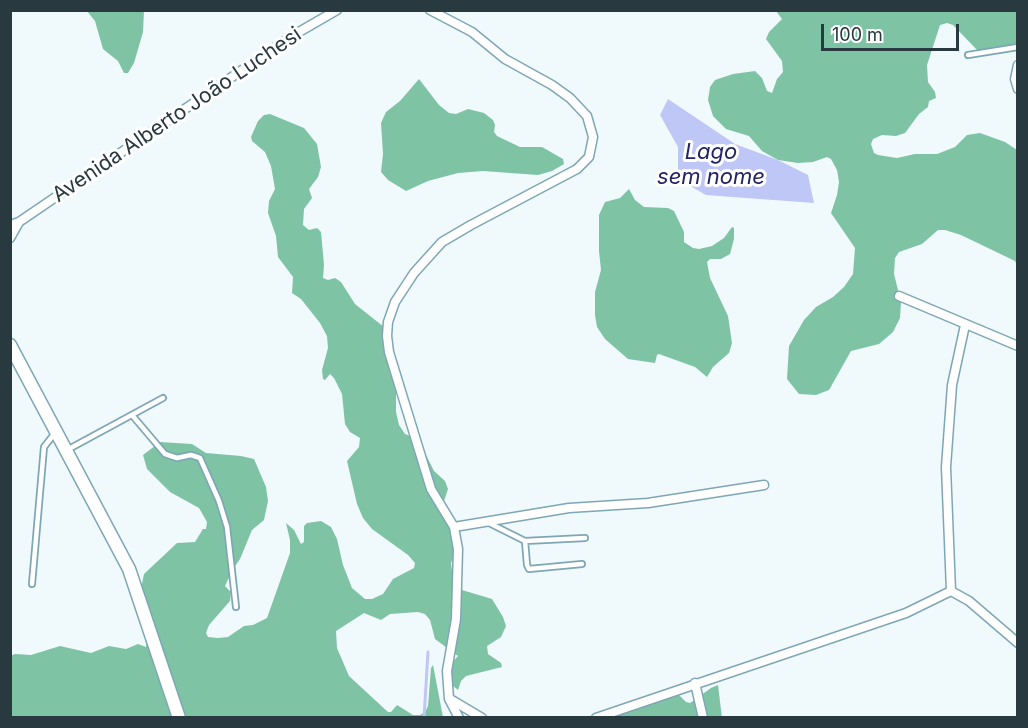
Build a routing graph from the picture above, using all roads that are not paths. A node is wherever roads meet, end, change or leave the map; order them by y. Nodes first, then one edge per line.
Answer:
1 (337, 10) edge
2 (430, 10) edge
3 (1017, 46) edge
4 (968, 55) dead end
5 (1017, 65) edge
6 (1017, 89) edge
7 (15, 223) edge
8 (10, 238) edge
9 (899, 296) dead end
10 (965, 325) junction
11 (10, 345) edge
12 (1017, 346) edge
13 (163, 398) dead end
14 (132, 415) junction
15 (57, 431) junction
16 (67, 450) junction
17 (764, 485) dead end
18 (487, 521) junction
19 (454, 528) junction
20 (585, 538) dead end
21 (525, 541) junction
22 (582, 564) dead end
23 (32, 584) dead end
24 (951, 591) junction
25 (236, 607) dead end
26 (1017, 643) edge
27 (695, 683) junction
28 (449, 699) junction
29 (179, 717) edge
30 (459, 717) edge
31 (482, 717) edge
32 (596, 717) edge
33 (703, 717) edge

1 - 7 street, Avenida Alberto João Luchesi
2 - 19 street
3 - 4 lane
5 - 6 street
7 - 8 street
9 - 10 street
10 - 12 street
10 - 24 street
11 - 15 main road
13 - 14 lane
14 - 16 lane
14 - 25 lane
15 - 16 main road
15 - 23 lane
16 - 29 main road
17 - 18 street
18 - 19 street
18 - 21 lane
19 - 28 street
20 - 21 lane
21 - 22 lane
24 - 26 street
24 - 27 street
27 - 32 street
27 - 33 street
28 - 30 street
28 - 31 street

